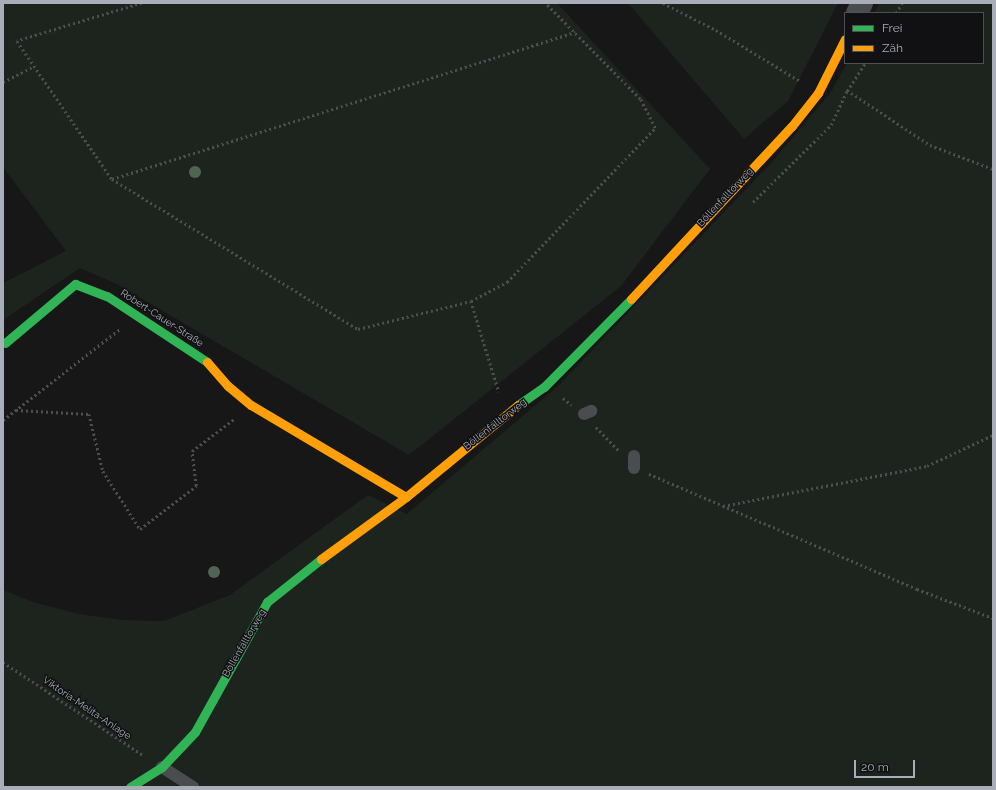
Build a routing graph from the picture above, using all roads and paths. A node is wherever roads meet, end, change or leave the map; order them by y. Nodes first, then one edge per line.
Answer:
1 (142, 3) edge
2 (545, 3) edge
3 (663, 3) edge
4 (862, 3) edge
5 (902, 3) edge
6 (858, 12) edge
7 (897, 12) edge
8 (575, 32) junction
9 (844, 41) edge
10 (32, 67) junction
11 (827, 75) junction
12 (3, 82) edge
13 (818, 93) junction
14 (993, 168) edge
15 (112, 179) junction
16 (470, 301) junction
17 (138, 315) junction
18 (4, 344) edge
19 (544, 387) junction
20 (251, 405) junction
21 (16, 410) junction
22 (587, 412) dead end
23 (506, 414) junction
24 (3, 420) edge
25 (993, 435) edge
26 (406, 497) junction
27 (993, 618) edge
28 (3, 662) edge
29 (162, 768) junction
30 (130, 787) edge
31 (193, 787) edge

1 - 10 path
2 - 8 path
3 - 13 path
4 - 6 street
5 - 7 path
8 - 15 path
8 - 16 path
9 - 11 street, Böllenfalltorweg
10 - 12 path
10 - 15 path
11 - 13 street, Böllenfalltorweg
11 - 14 path
13 - 19 street, Böllenfalltorweg
15 - 16 path
16 - 23 path
17 - 18 street, Robert-Cauer-Straße
17 - 20 street, Robert-Cauer-Straße
17 - 21 path
19 - 22 path
19 - 23 street, Böllenfalltorweg
20 - 21 path
20 - 26 street, Robert-Cauer-Straße
21 - 24 path
23 - 26 street, Böllenfalltorweg
25 - 27 path
26 - 29 street, Böllenfalltorweg
28 - 29 path, Viktoria-Melita-Anlage
29 - 30 street, Böllenfalltorweg
29 - 31 lane

